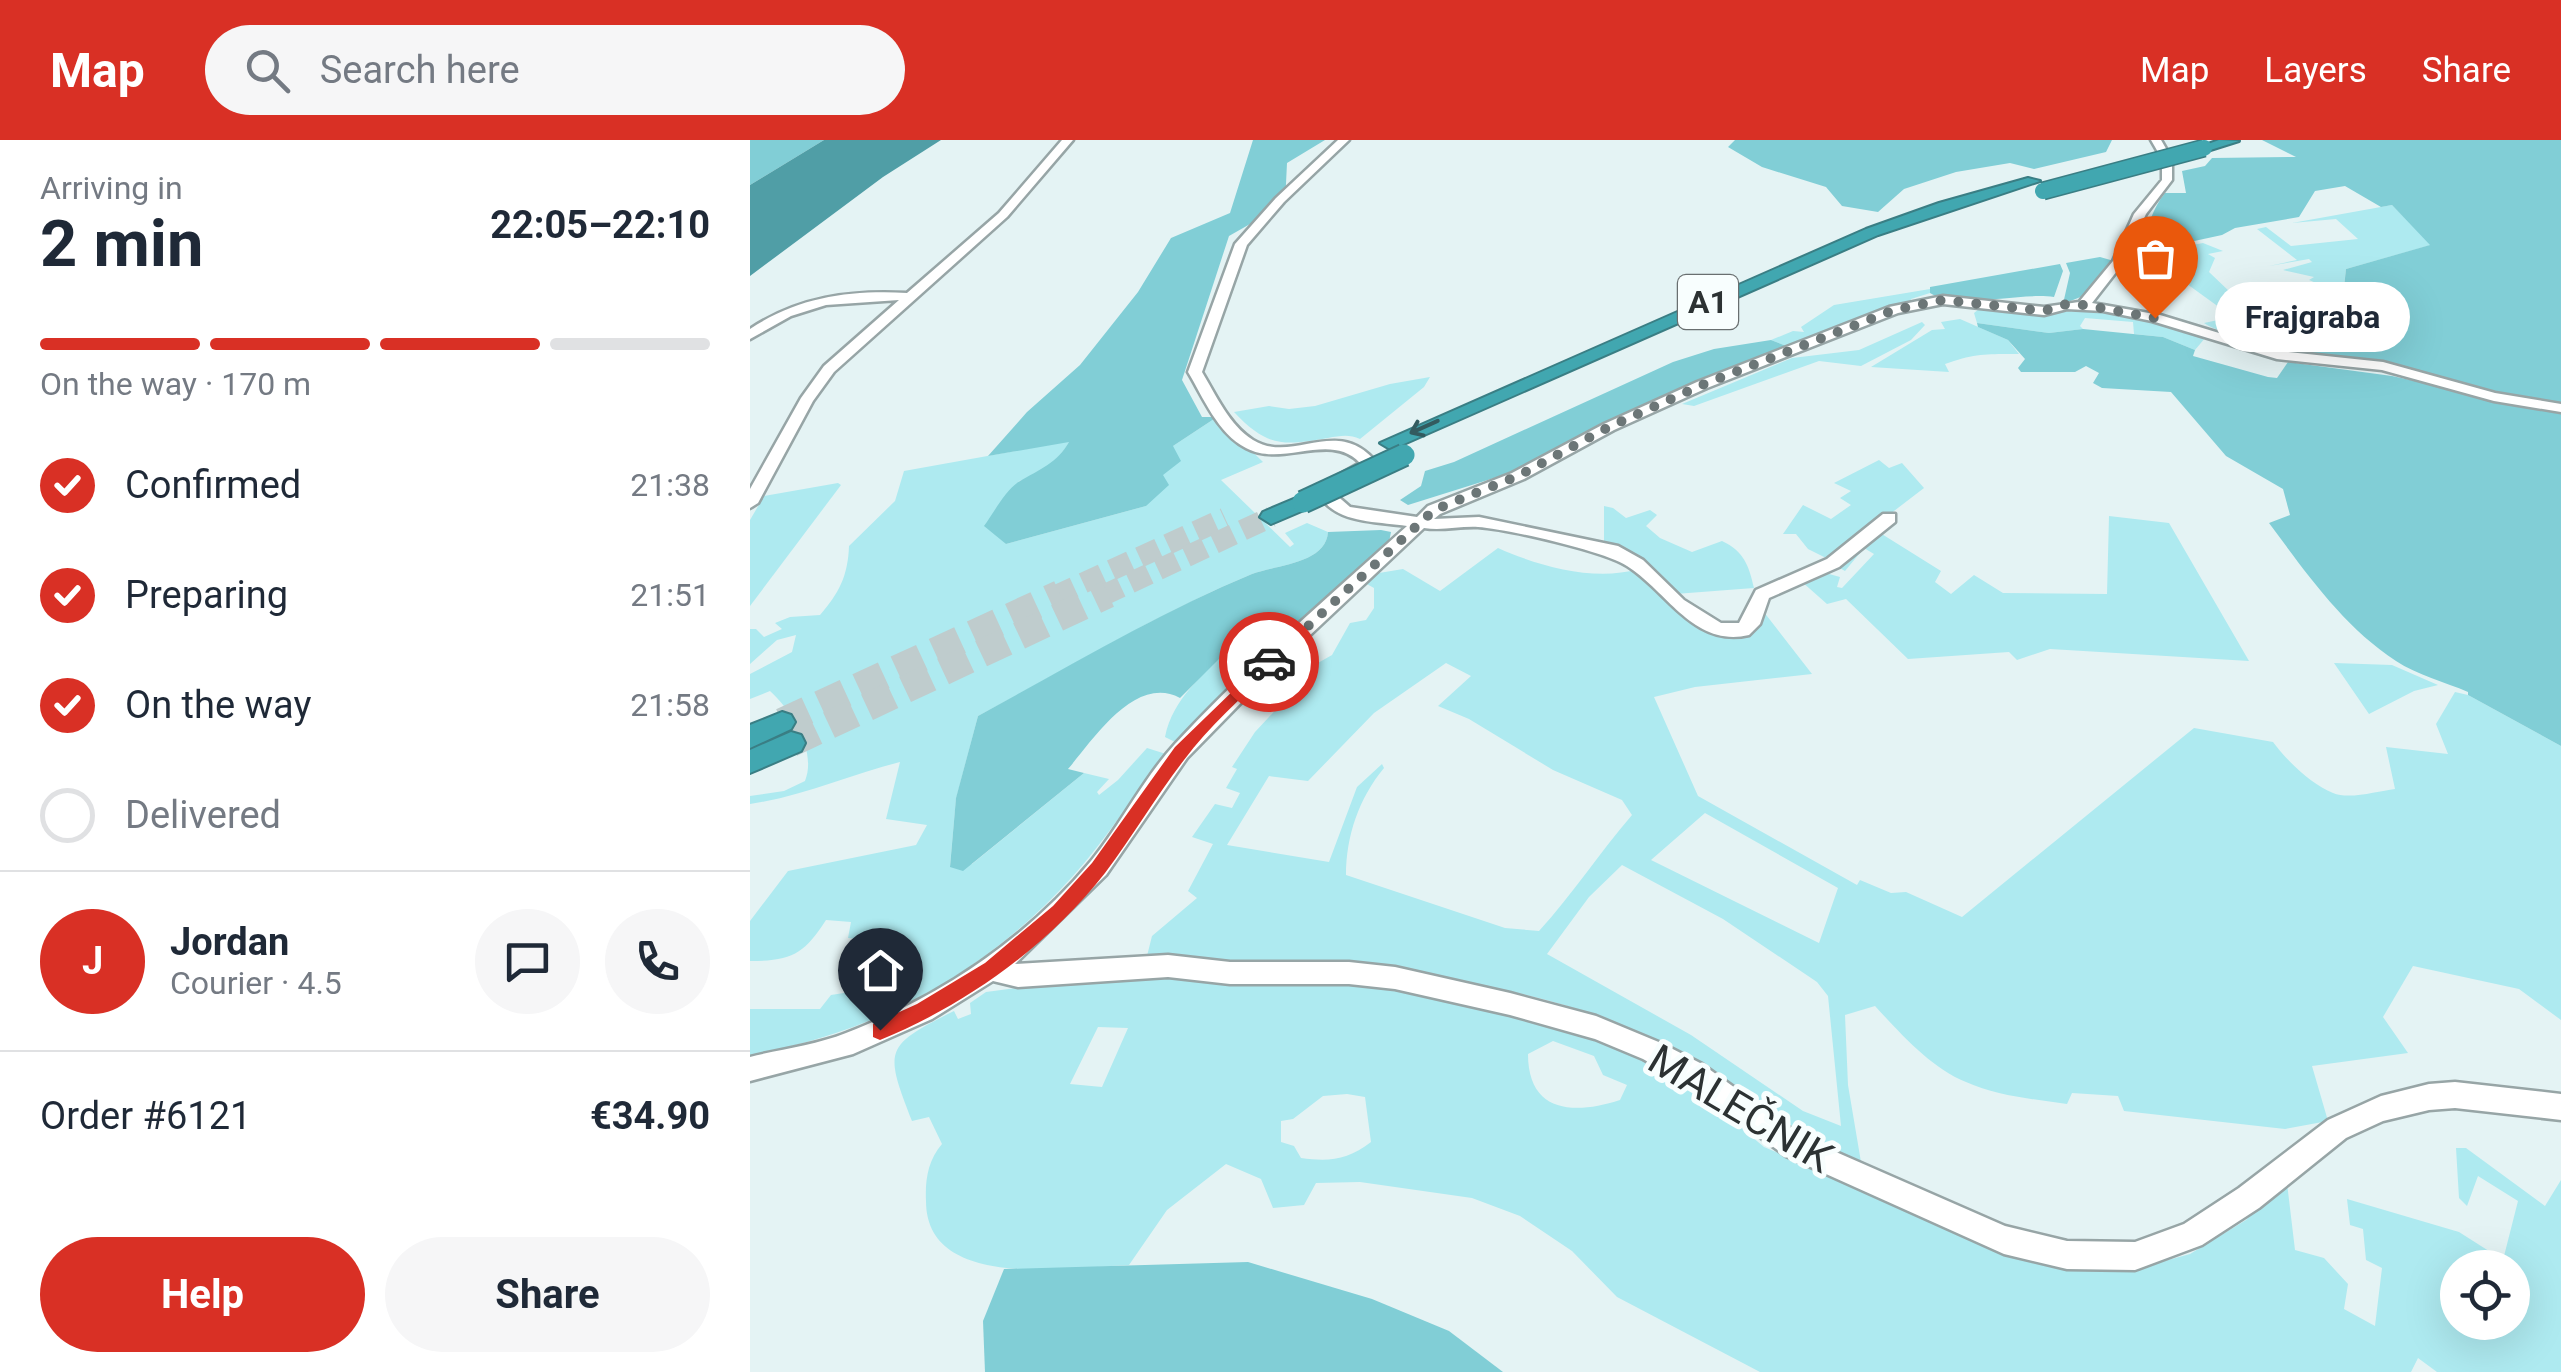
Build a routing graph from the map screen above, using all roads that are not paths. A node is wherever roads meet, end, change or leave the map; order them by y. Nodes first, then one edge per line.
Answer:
1 (1068, 140) edge
2 (1344, 140) edge
3 (2156, 140) edge
4 (2188, 140) edge
5 (2232, 141) edge
6 (2038, 186) junction
7 (907, 297) junction
8 (2084, 305) junction
9 (750, 335) edge
10 (2561, 408) edge
11 (750, 503) edge
12 (1265, 510) tunnel mouth
13 (1889, 518) dead end
14 (1421, 521) junction
15 (750, 737) edge
16 (750, 762) edge
17 (991, 970) junction
18 (750, 1069) edge
19 (2561, 1107) edge

1 - 7 street
2 - 14 street
3 - 8 street
4 - 6 highway, A1
5 - 6 highway, A1, bridge
6 - 12 highway, A1, bridge
7 - 9 street
7 - 11 street
8 - 10 street
8 - 14 street
13 - 14 street
14 - 17 street
15 - 16 highway
17 - 18 street
17 - 19 street, MALEČNIK

